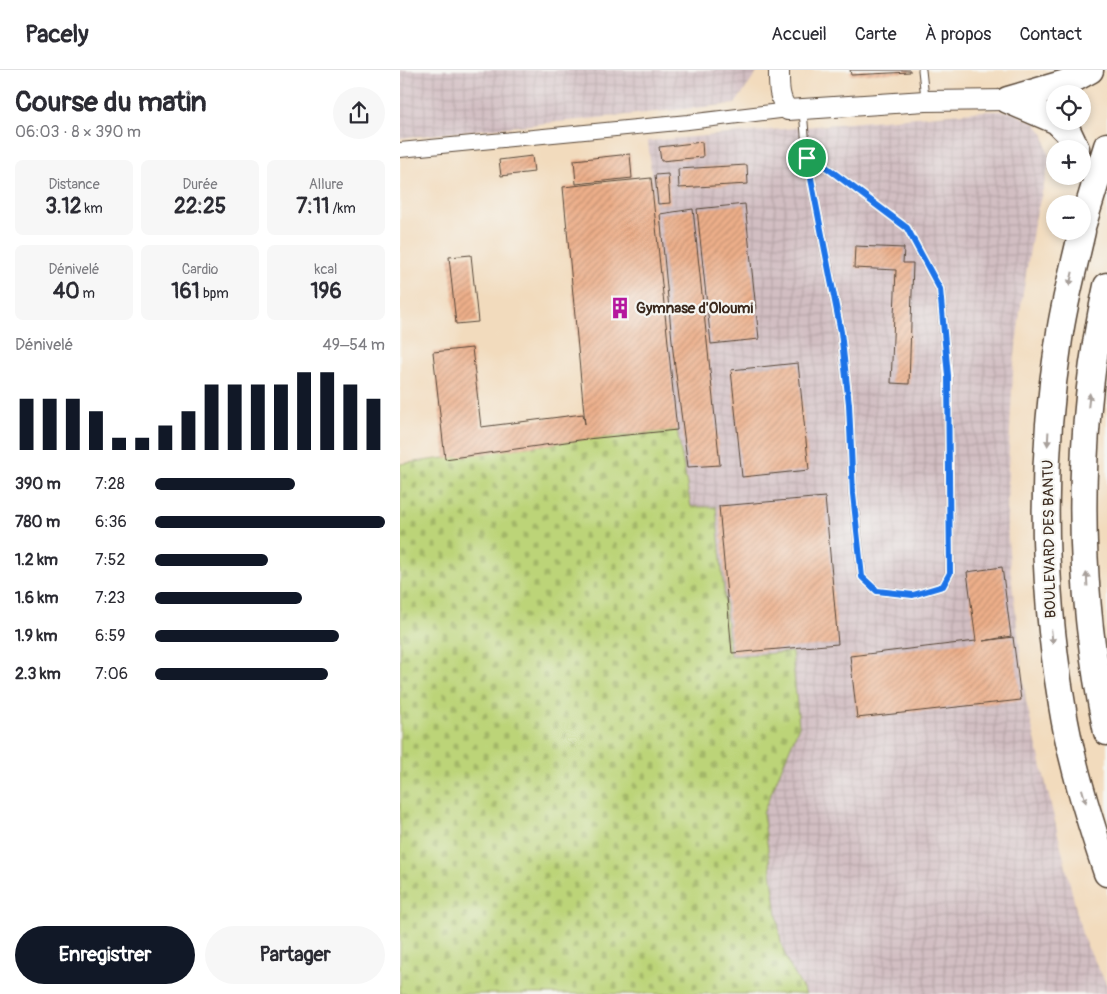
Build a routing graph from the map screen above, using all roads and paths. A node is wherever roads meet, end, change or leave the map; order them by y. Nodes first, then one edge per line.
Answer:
1 (779, 70) edge
2 (922, 70) edge
3 (1090, 70) edge
4 (1008, 100) junction
5 (925, 101) junction
6 (796, 109) junction
7 (1046, 117) edge
8 (1107, 146) edge
9 (400, 150) edge
10 (807, 158) junction
11 (1090, 195) edge
12 (1078, 240) edge
13 (1107, 286) edge
14 (1107, 732) edge
15 (1107, 874) edge

1 - 6 street
2 - 5 lane
3 - 4 highway
4 - 5 street
4 - 7 highway
5 - 6 street
6 - 9 street
6 - 10 lane
8 - 11 highway, BOULEVARD DES BANTU
10 - 10 lane
12 -> 15 highway, BOULEVARD DES BANTU
14 -> 13 highway

